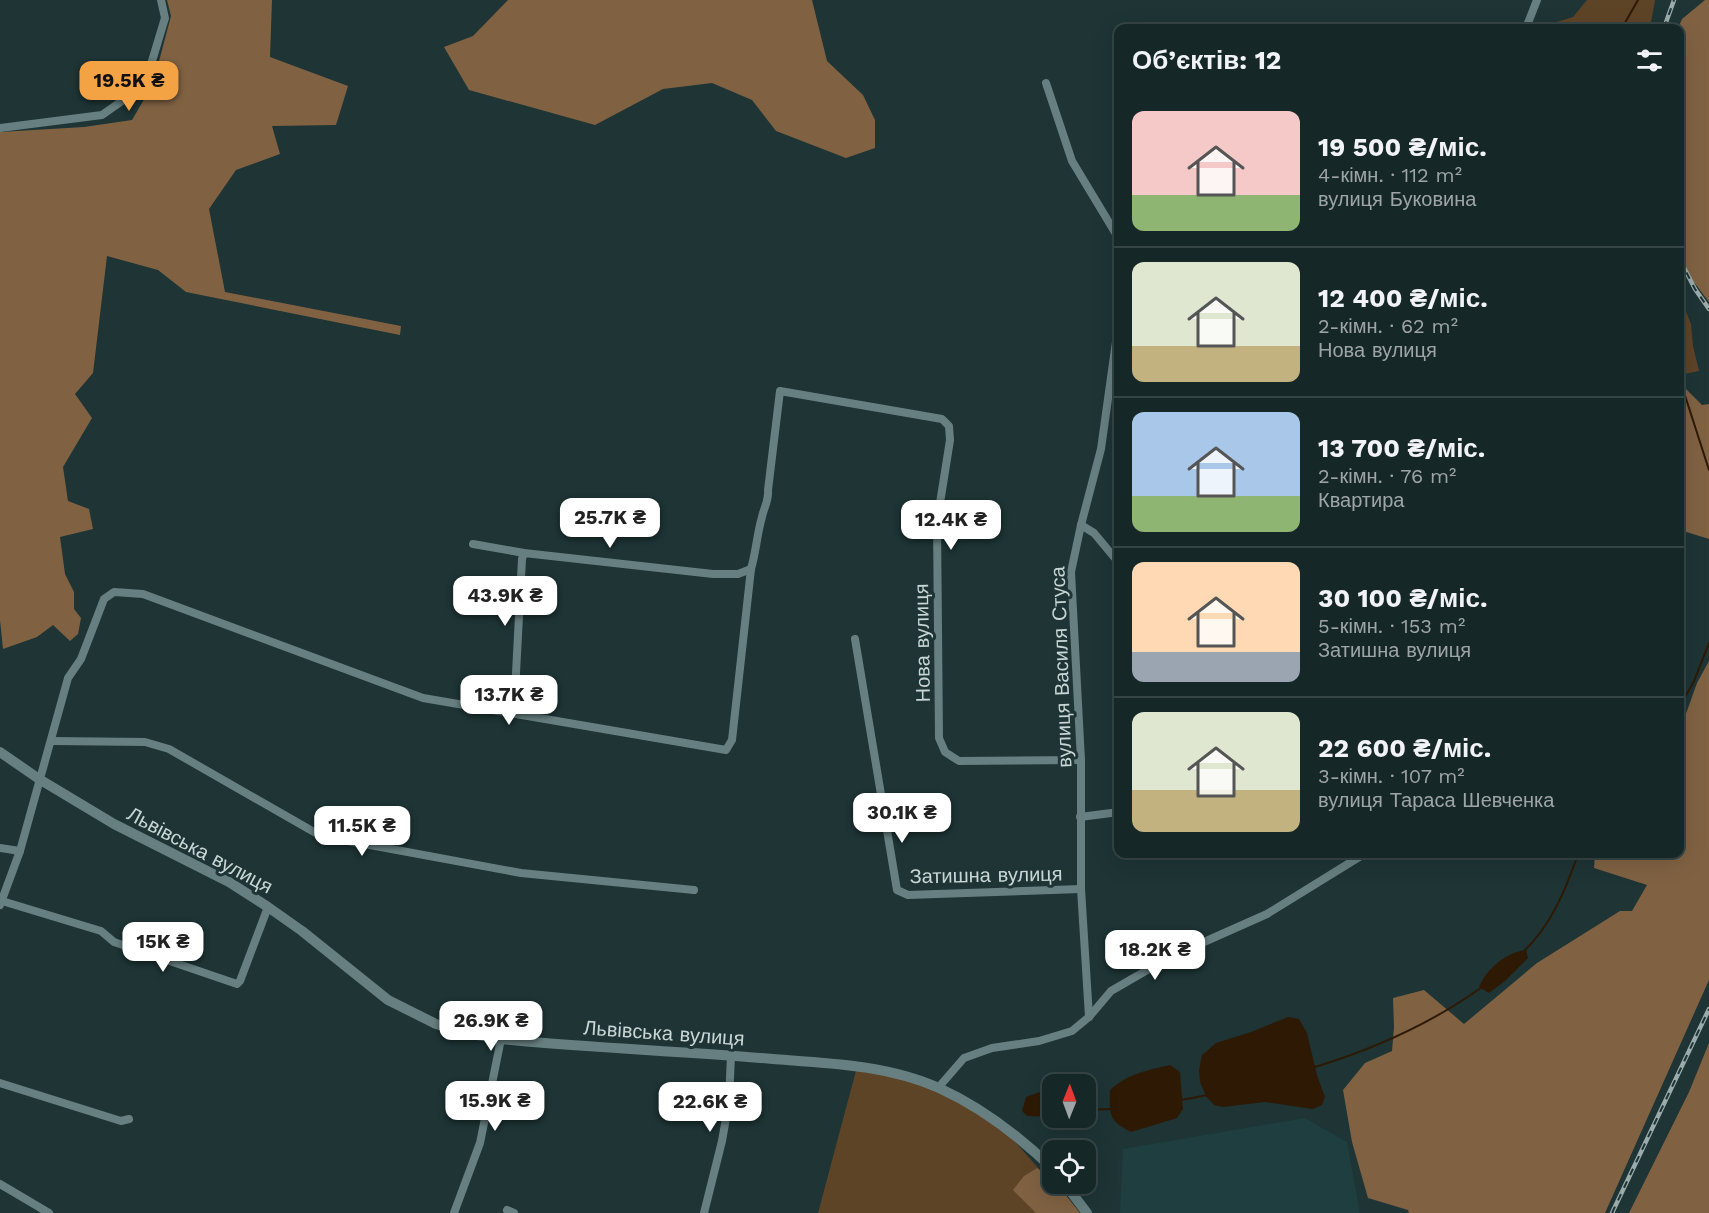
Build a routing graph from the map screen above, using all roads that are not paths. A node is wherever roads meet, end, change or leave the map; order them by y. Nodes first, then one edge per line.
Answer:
1 (161, 0) edge
2 (1537, 0) edge
3 (1528, 24) edge
4 (1046, 83) dead end
5 (0, 128) edge
6 (1114, 231) edge
7 (1114, 393) edge
8 (1081, 525) junction
9 (473, 544) dead end
10 (524, 553) junction
11 (1114, 557) edge
12 (751, 569) junction
13 (855, 639) dead end
14 (507, 712) junction
15 (52, 741) junction
16 (0, 752) edge
17 (1081, 760) junction
18 (39, 779) junction
19 (1114, 813) edge
20 (1080, 817) junction
21 (0, 848) edge
22 (20, 851) junction
23 (1358, 858) edge
24 (1081, 889) junction
25 (694, 890) dead end
26 (1, 903) edge
27 (268, 907) junction
28 (1089, 1017) junction
29 (501, 1039) junction
30 (731, 1055) junction
31 (0, 1083) edge
32 (938, 1088) junction
33 (129, 1119) dead end
34 (1042, 1158) edge
35 (0, 1184) edge
36 (1073, 1194) edge
37 (50, 1213) edge
38 (454, 1213) edge
39 (704, 1213) edge
40 (1087, 1213) edge

1 - 5 street
2 - 3 street
4 - 6 street
7 - 8 street, вулиця Василя Стуса
8 - 11 street
8 - 17 street, вулиця Василя Стуса
9 - 10 street
10 - 12 street
10 - 14 street
12 - 14 street
12 - 17 street, Нова вулиця
13 - 24 street, Затишна вулиця
14 - 15 street
15 - 18 street
15 - 25 street
16 - 18 main road, Львівська вулиця
17 - 20 street, вулиця Василя Стуса
18 - 22 street
18 - 27 main road, Львівська вулиця
19 - 20 street
20 - 24 street, вулиця Василя Стуса
21 - 22 street
22 - 26 street
23 - 28 street
24 - 28 street, вулиця Василя Стуса
26 - 27 street
27 - 29 main road, Львівська вулиця
28 - 32 street
29 - 30 main road, Львівська вулиця
29 - 38 street
30 - 32 main road, Львівська вулиця
30 - 39 street
31 - 33 street
32 - 34 main road, Львівська вулиця
35 - 37 street
36 - 40 main road

